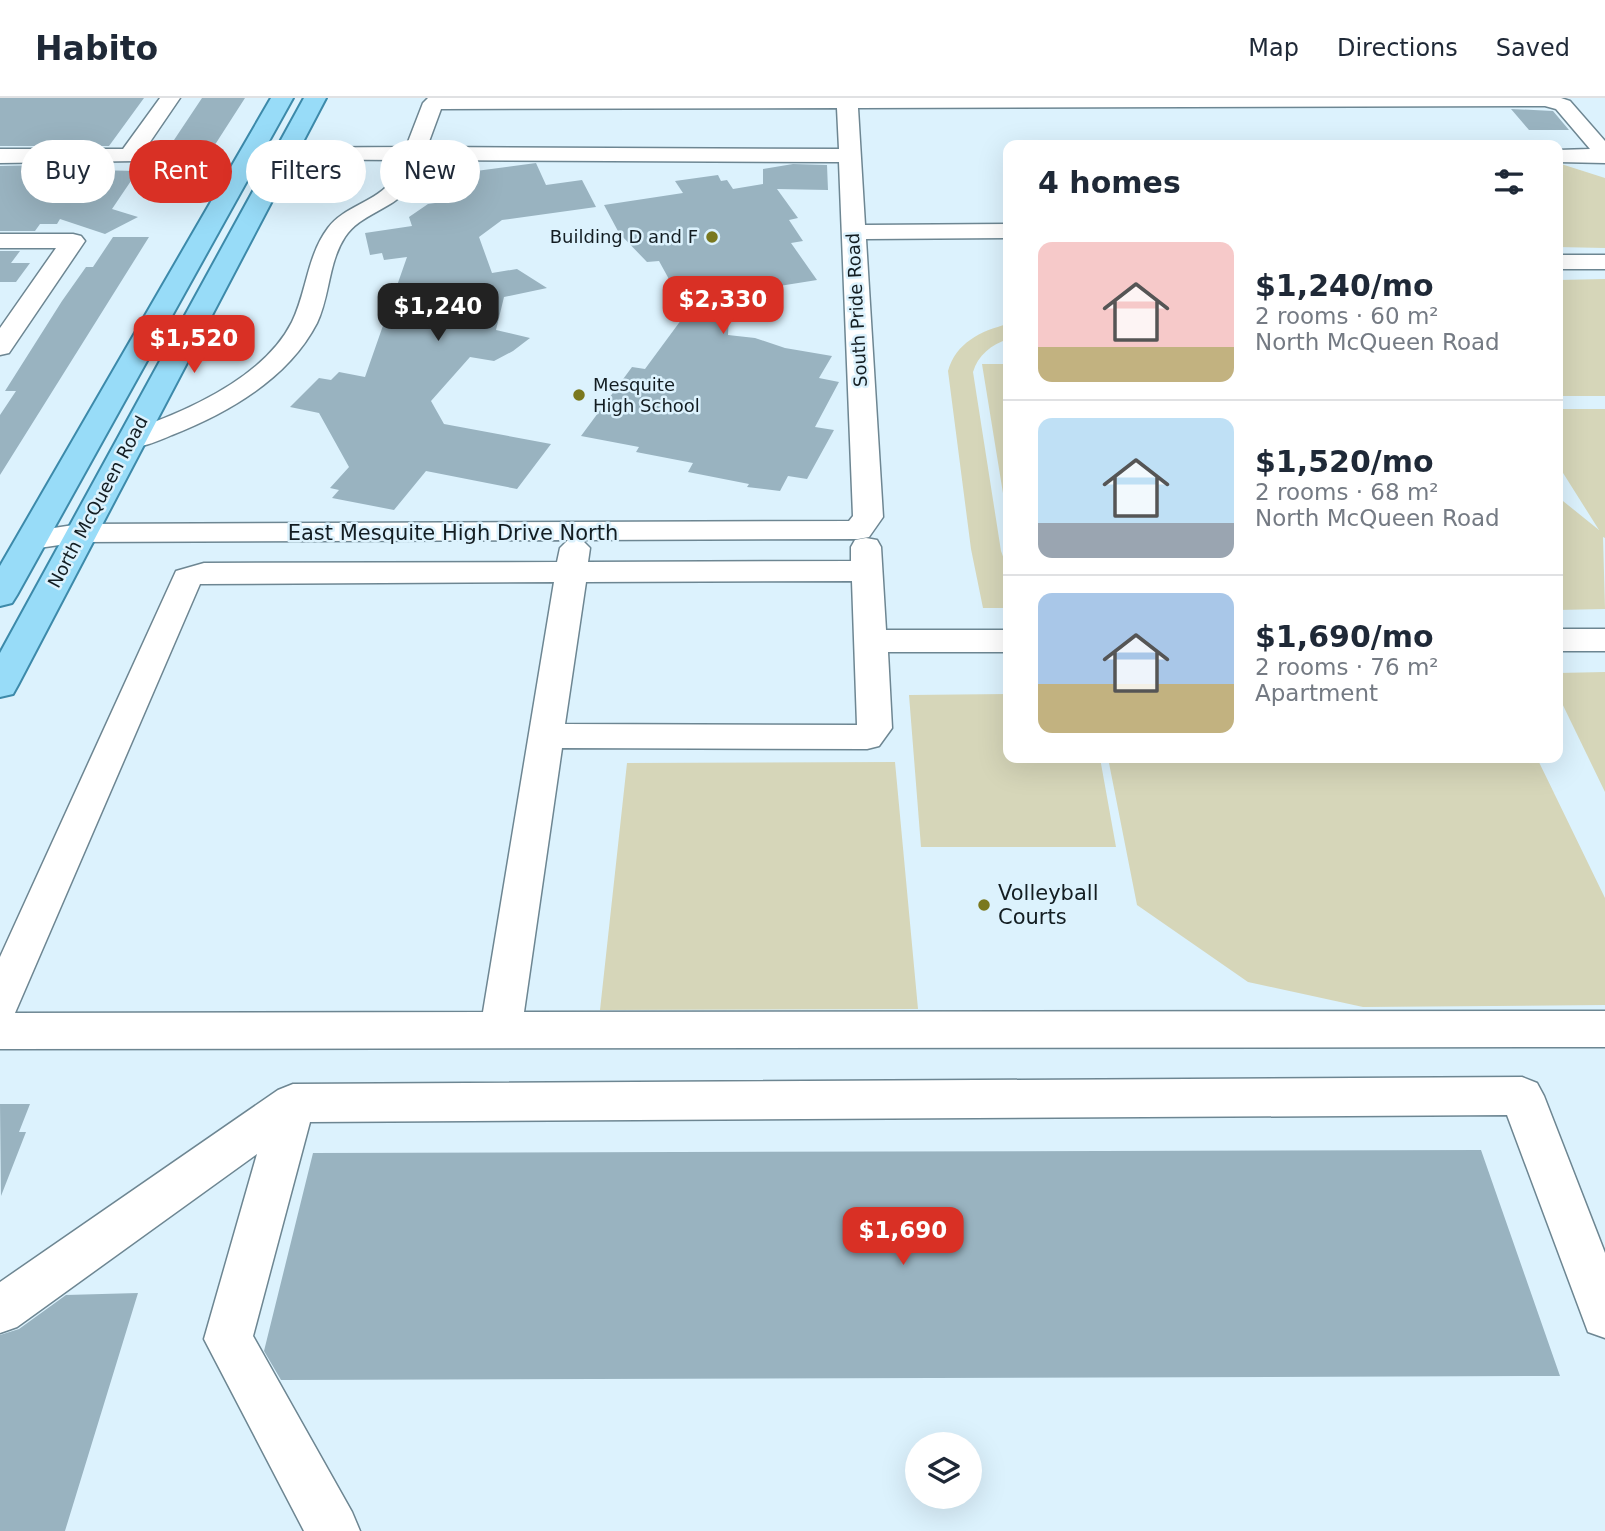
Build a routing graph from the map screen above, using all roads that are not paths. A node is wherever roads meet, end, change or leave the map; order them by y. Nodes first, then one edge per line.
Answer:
1 (170, 98) edge
2 (282, 98) edge
3 (316, 98) edge
4 (847, 102) junction
5 (258, 140) edge
6 (292, 140) edge
7 (417, 140) edge
8 (480, 150) edge
9 (848, 150) junction
10 (1605, 155) edge
11 (0, 156) edge
12 (1563, 156) edge
13 (246, 162) edge
14 (380, 199) edge
15 (257, 203) edge
16 (1003, 231) edge
17 (853, 232) junction
18 (0, 241) edge
19 (1563, 262) edge
20 (1605, 262) edge
21 (0, 347) edge
22 (131, 440) junction
23 (863, 524) junction
24 (80, 533) junction
25 (577, 533) junction
26 (32, 540) junction
27 (571, 572) junction
28 (867, 572) junction
29 (0, 595) edge
30 (1563, 640) edge
31 (1605, 640) edge
32 (871, 641) junction
33 (1003, 641) edge
34 (0, 685) edge
35 (547, 736) junction
36 (0, 1002) edge
37 (1605, 1029) edge
38 (501, 1030) junction
39 (0, 1031) edge
40 (292, 1103) junction
41 (0, 1310) edge
42 (1605, 1315) edge
43 (333, 1531) edge

1 - 11 street
2 - 5 main road, North McQueen Road
3 - 6 main road, North McQueen Road
4 - 7 street
4 - 9 street, South Pride Road
4 - 10 street
8 - 9 street
9 - 17 street, South Pride Road
10 - 12 street
13 - 26 main road, North McQueen Road
14 - 22 street
15 - 22 main road, North McQueen Road
16 - 17 street
17 - 23 street, South Pride Road
18 - 21 street
19 - 20 street
22 - 24 main road, North McQueen Road
23 - 25 street, East Mesquite High Drive North
23 - 28 street, South Pride Road
24 - 25 street, East Mesquite High Drive North
24 - 26 street, East Mesquite High Drive North
24 - 34 main road, North McQueen Road
25 - 27 street
26 - 29 main road, North McQueen Road
27 - 28 street
27 - 35 street
27 - 36 street
28 - 32 street, South Pride Road
30 - 31 street
32 - 33 street
32 - 35 street, South Pride Road
35 - 38 street
37 - 38 street
38 - 39 street
40 - 41 street
40 - 42 street
40 - 43 street

